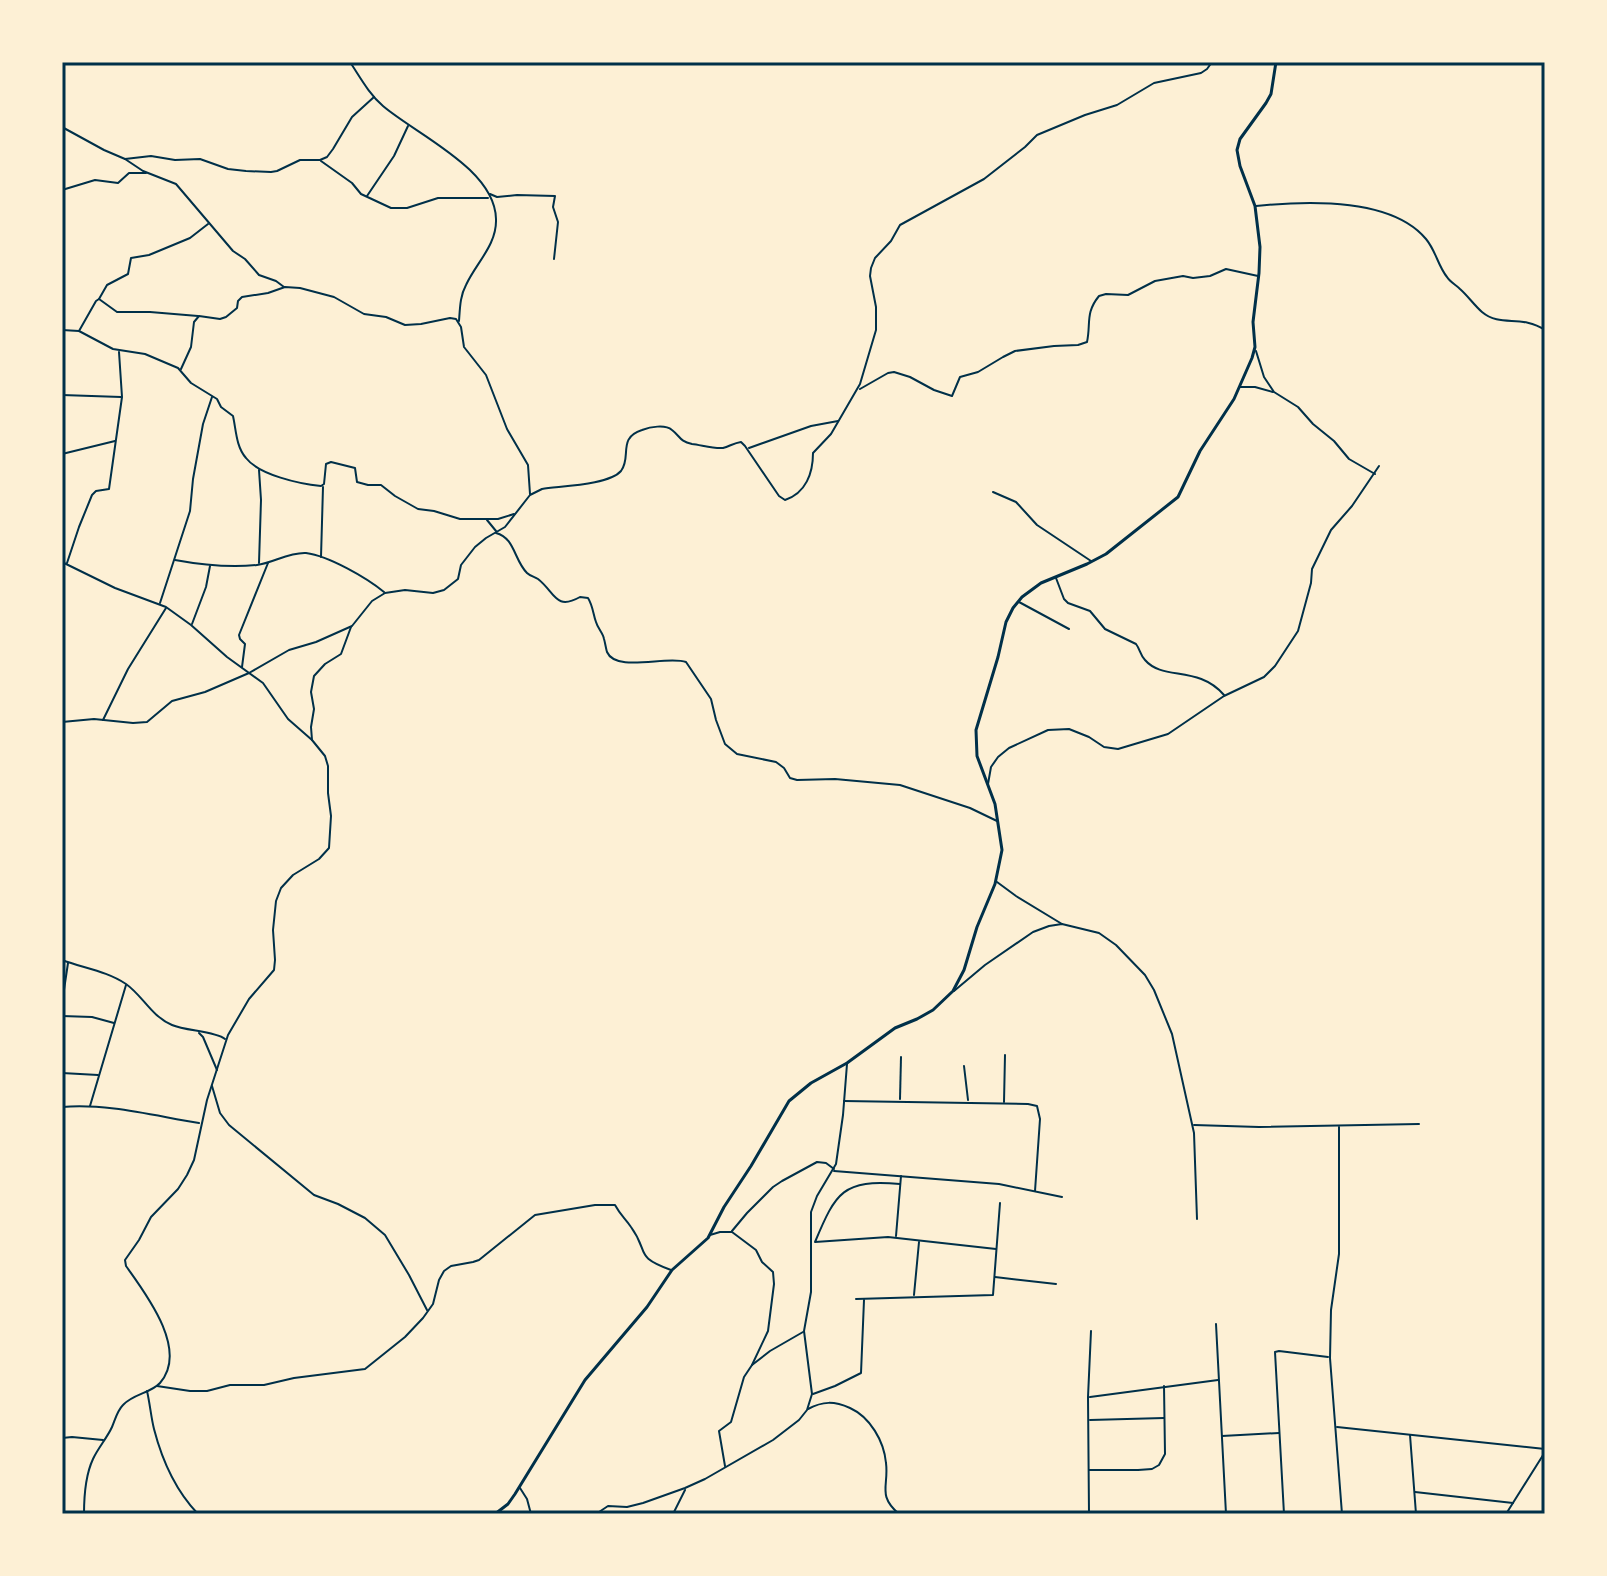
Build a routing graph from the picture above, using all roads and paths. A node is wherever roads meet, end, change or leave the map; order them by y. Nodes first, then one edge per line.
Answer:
1 (350, 62) edge
2 (1212, 62) edge
3 (1276, 62) edge
4 (374, 97) junction
5 (408, 125) junction
6 (62, 127) edge
7 (125, 159) junction
8 (320, 160) junction
9 (151, 174) junction
10 (62, 190) edge
11 (490, 195) junction
12 (366, 197) junction
13 (1255, 206) junction
14 (209, 224) junction
15 (554, 259) dead end
16 (1259, 276) junction
17 (285, 287) junction
18 (99, 299) junction
19 (199, 316) junction
20 (459, 322) junction
21 (62, 330) edge
22 (1545, 330) edge
23 (79, 331) junction
24 (118, 350) junction
25 (1255, 350) junction
26 (180, 370) junction
27 (1239, 387) junction
28 (858, 390) junction
29 (1274, 392) junction
30 (62, 395) edge
31 (213, 396) junction
32 (122, 397) junction
33 (840, 421) junction
34 (117, 441) junction
35 (747, 449) junction
36 (62, 454) edge
37 (1379, 466) dead end
38 (259, 468) junction
39 (1375, 474) junction
40 (531, 483) junction
41 (323, 485) junction
42 (537, 490) junction
43 (993, 492) dead end
44 (530, 495) junction
45 (515, 514) junction
46 (486, 518) junction
47 (495, 532) junction
48 (321, 558) junction
49 (175, 560) junction
50 (1092, 561) junction
51 (62, 562) edge
52 (268, 563) junction
53 (67, 564) junction
54 (259, 565) junction
55 (210, 566) junction
56 (1056, 577) junction
57 (385, 593) junction
58 (1018, 602) junction
59 (159, 604) junction
60 (166, 607) junction
61 (191, 625) junction
62 (352, 626) junction
63 (1069, 629) dead end
64 (241, 668) junction
65 (249, 673) junction
66 (1224, 696) junction
67 (103, 720) junction
68 (62, 722) edge
69 (312, 740) junction
70 (988, 786) junction
71 (999, 822) junction
72 (996, 881) junction
73 (1062, 924) junction
74 (62, 960) edge
75 (68, 962) junction
76 (126, 984) junction
77 (953, 991) junction
78 (62, 1003) edge
79 (62, 1016) edge
80 (115, 1023) junction
81 (198, 1032) junction
82 (228, 1035) junction
83 (222, 1036) junction
84 (226, 1041) junction
85 (1005, 1055) dead end
86 (901, 1057) dead end
87 (847, 1063) junction
88 (964, 1066) dead end
89 (217, 1070) junction
90 (62, 1073) edge
91 (99, 1075) junction
92 (212, 1085) junction
93 (844, 1101) junction
94 (900, 1101) junction
95 (968, 1102) junction
96 (1004, 1103) junction
97 (62, 1107) edge
98 (89, 1107) junction
99 (202, 1123) junction
100 (1419, 1124) dead end
101 (1193, 1125) junction
102 (1339, 1127) junction
103 (833, 1170) junction
104 (901, 1176) junction
105 (900, 1184) junction
106 (1035, 1191) junction
107 (1062, 1197) dead end
108 (1000, 1203) dead end
109 (1197, 1219) dead end
110 (732, 1232) junction
111 (709, 1235) junction
112 (896, 1238) junction
113 (919, 1240) junction
114 (996, 1249) junction
115 (672, 1270) junction
116 (994, 1276) junction
117 (1056, 1284) dead end
118 (914, 1296) junction
119 (864, 1298) junction
120 (856, 1299) dead end
121 (428, 1312) junction
122 (1216, 1324) dead end
123 (804, 1331) junction
124 (1091, 1331) dead end
125 (1330, 1358) junction
126 (752, 1365) junction
127 (163, 1378) junction
128 (1219, 1380) junction
129 (157, 1386) junction
130 (167, 1386) junction
131 (1164, 1386) junction
132 (147, 1390) junction
133 (812, 1394) junction
134 (1088, 1397) junction
135 (807, 1410) junction
136 (1165, 1417) junction
137 (1088, 1420) junction
138 (1336, 1427) junction
139 (1280, 1433) junction
140 (1410, 1434) junction
141 (1222, 1436) junction
142 (62, 1438) edge
143 (104, 1440) junction
144 (1545, 1451) edge
145 (725, 1468) junction
146 (1089, 1470) junction
147 (520, 1487) junction
148 (685, 1488) junction
149 (1415, 1492) junction
150 (1513, 1503) junction
151 (84, 1514) edge
152 (198, 1514) edge
153 (495, 1514) edge
154 (531, 1514) edge
155 (596, 1514) edge
156 (673, 1514) edge
157 (899, 1514) edge
158 (1089, 1514) edge
159 (1226, 1514) edge
160 (1284, 1514) edge
161 (1342, 1514) edge
162 (1416, 1514) edge
163 (1506, 1514) edge

1 - 4 street
2 - 28 street
3 - 13 street
4 - 5 street
4 - 8 street
5 - 11 street
5 - 12 street
6 - 7 street
7 - 8 street
7 - 9 street
8 - 12 street
9 - 10 street
9 - 14 street
11 - 12 street
11 - 15 street
11 - 20 street
13 - 16 street
13 - 22 street
14 - 17 street
14 - 18 street
16 - 25 street
16 - 28 street
17 - 19 street
17 - 20 street
18 - 19 street
18 - 23 street
19 - 26 street
20 - 40 street
21 - 23 street
23 - 24 street
24 - 26 street
24 - 32 street
25 - 27 street
25 - 29 street
26 - 31 street
27 - 29 street
27 - 50 street
28 - 33 street
29 - 39 street
30 - 32 street
31 - 38 street
31 - 49 street
32 - 34 street
33 - 35 street
33 - 35 street
34 - 36 street
34 - 53 street
35 - 42 street
37 - 39 street
38 - 41 street
38 - 54 street
39 - 66 street
40 - 42 street
40 - 44 street
41 - 46 street
41 - 48 street
42 - 44 street
43 - 50 street
44 - 45 street
45 - 46 street
45 - 47 street
46 - 47 street
47 - 57 street
47 - 71 street
48 - 52 street
48 - 57 street
49 - 55 street
49 - 59 street
50 - 56 street
51 - 53 street
52 - 54 street
52 - 64 street
53 - 59 street
54 - 55 street
55 - 61 street
56 - 58 street
56 - 66 street
57 - 62 street
58 - 63 street
58 - 70 street
59 - 60 street
60 - 61 street
60 - 67 street
61 - 64 street
62 - 65 street
62 - 69 street
64 - 65 street
65 - 67 street
65 - 69 street
66 - 70 street
67 - 68 street
69 - 82 street
70 - 71 street
71 - 72 street
72 - 73 street
72 - 77 street
73 - 77 street
73 - 101 street
74 - 75 street
75 - 76 street
75 - 78 street
76 - 80 street
76 - 81 street
77 - 87 street
79 - 80 street
80 - 91 street
81 - 83 street
81 - 89 street
82 - 83 street
82 - 84 street
83 - 84 street
84 - 89 street
85 - 96 street
86 - 94 street
87 - 93 street
87 - 111 street
88 - 95 street
89 - 92 street
90 - 91 street
91 - 98 street
92 - 99 street
92 - 121 street
93 - 94 street
93 - 103 street
94 - 95 street
95 - 96 street
96 - 106 street
97 - 98 street
98 - 99 street
99 - 127 street
100 - 102 street
101 - 102 street
101 - 109 street
102 - 125 street
103 - 104 street
103 - 110 street
103 - 123 street
104 - 105 street
104 - 106 street
105 - 112 street
105 - 112 street
106 - 107 street
108 - 114 street
110 - 111 street
110 - 126 street
111 - 115 street
112 - 113 street
113 - 114 street
113 - 118 street
114 - 116 street
115 - 121 street
115 - 147 street
116 - 117 street
116 - 118 street
118 - 119 street
119 - 120 street
119 - 133 street
121 - 130 street
122 - 128 street
123 - 126 street
123 - 133 street
124 - 134 street
125 - 138 street
125 - 139 street
126 - 145 street
127 - 129 street
127 - 130 street
128 - 131 street
128 - 141 street
129 - 130 street
129 - 132 street
131 - 134 street
131 - 136 street
132 - 143 street
132 - 152 street
133 - 135 street
134 - 137 street
135 - 145 street
135 - 157 street
136 - 137 street
136 - 146 street
137 - 146 street
138 - 140 street
138 - 161 street
139 - 141 street
139 - 160 street
140 - 144 street
140 - 149 street
141 - 159 street
142 - 143 street
143 - 151 street
144 - 150 street
145 - 148 street
146 - 158 street
147 - 153 street
147 - 154 street
148 - 155 street
148 - 156 street
149 - 150 street
149 - 162 street
150 - 163 street

